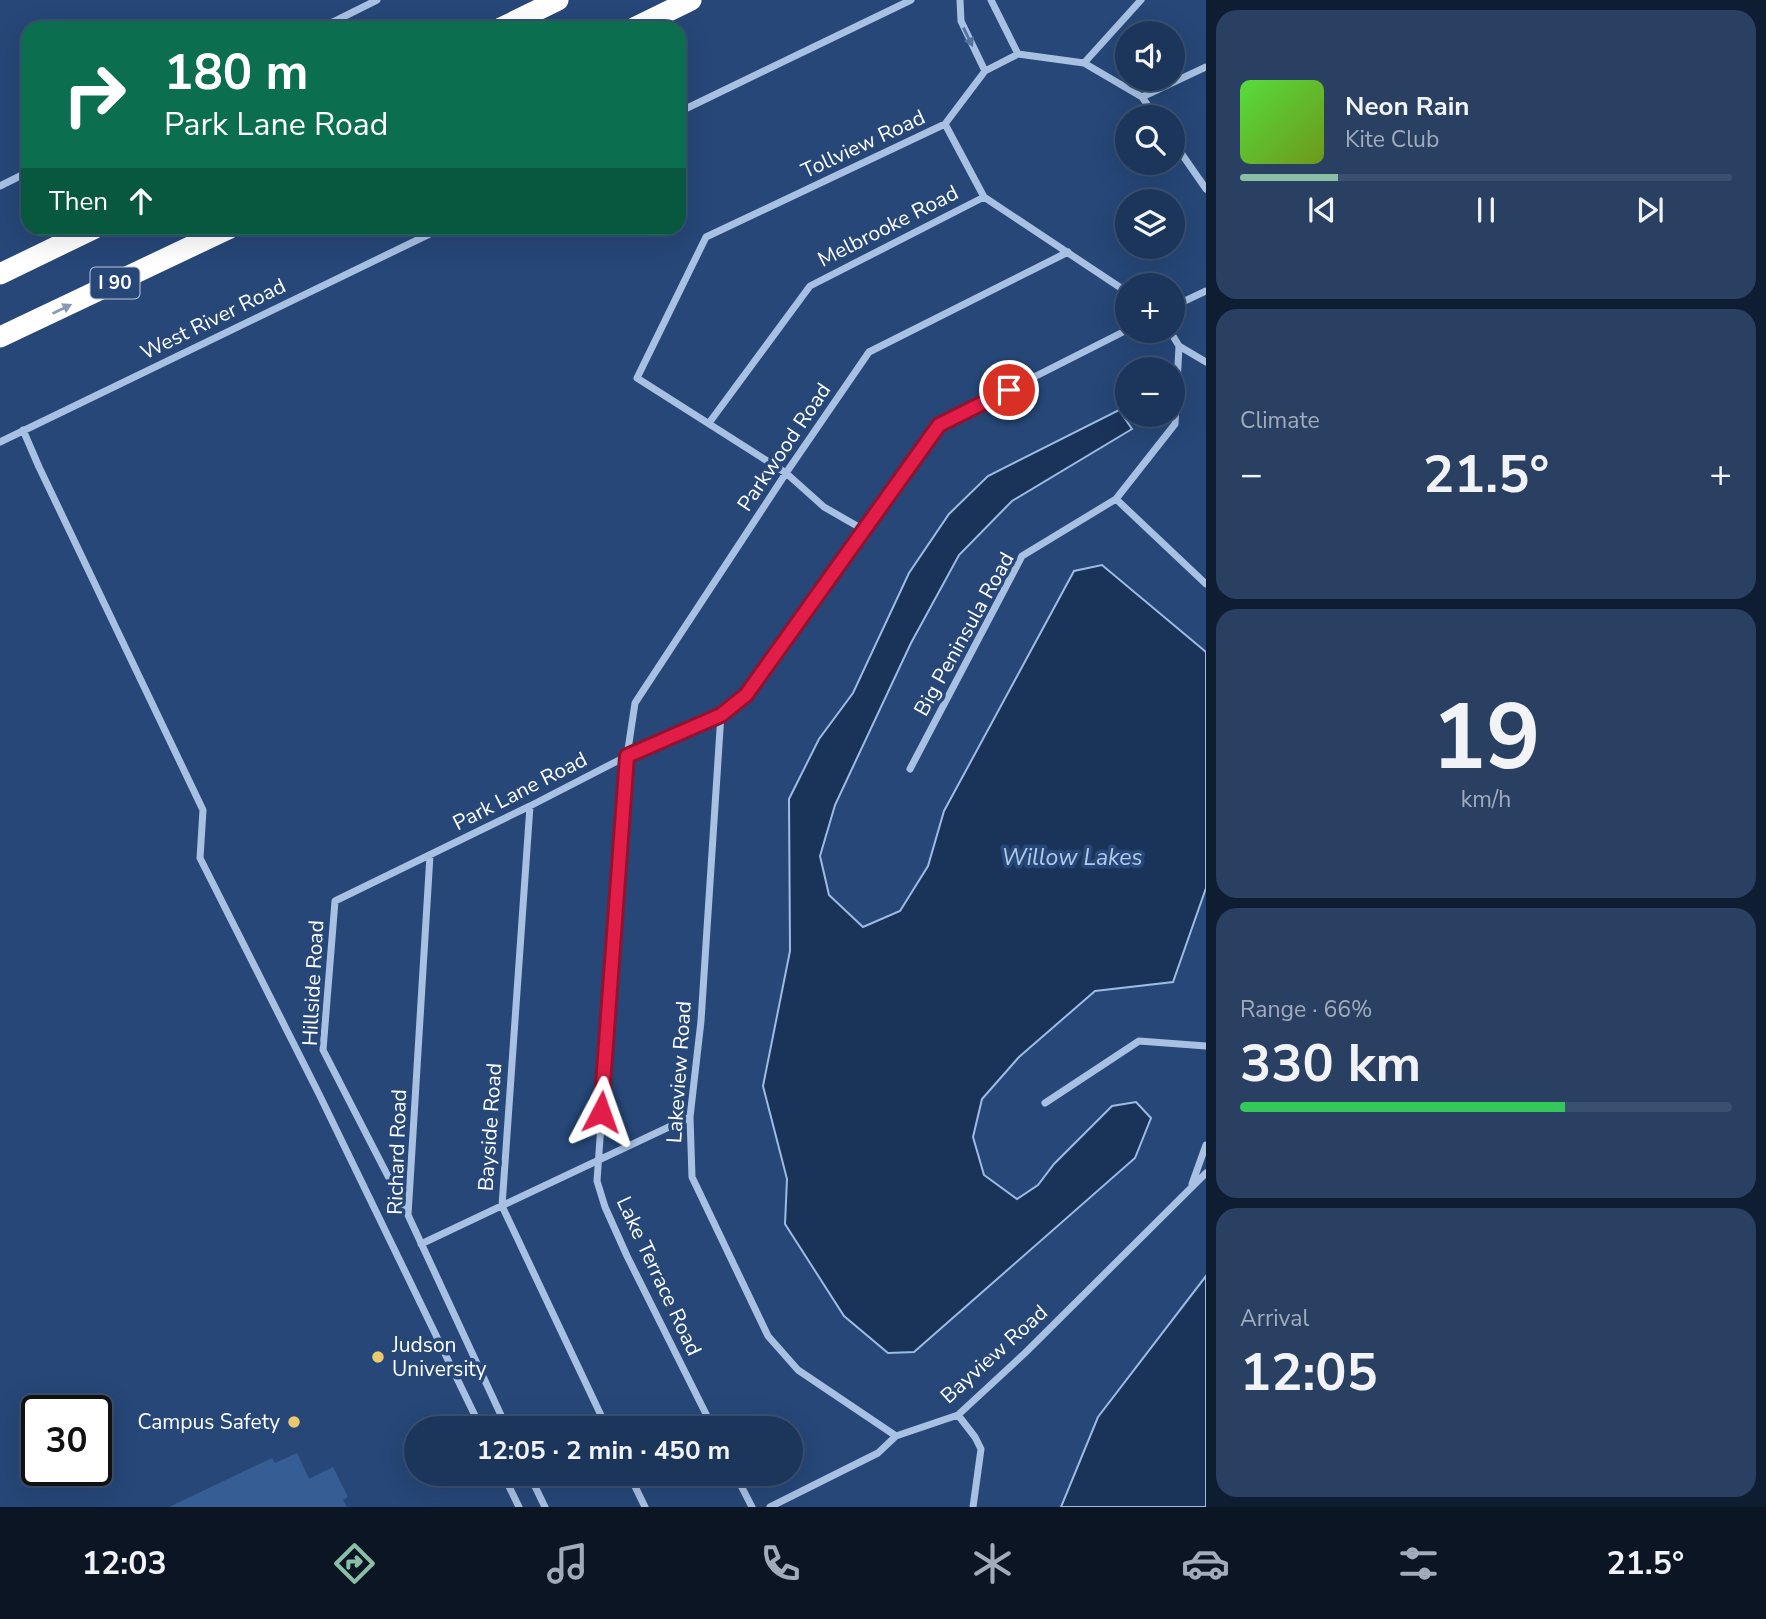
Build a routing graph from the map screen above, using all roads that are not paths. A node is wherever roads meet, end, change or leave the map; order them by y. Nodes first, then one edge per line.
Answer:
1 (377, 0) edge
2 (558, 0) edge
3 (691, 0) edge
4 (911, 0) edge
5 (960, 0) edge
6 (991, 0) edge
7 (1141, 0) edge
8 (335, 21) edge
9 (514, 21) edge
10 (648, 21) edge
11 (1018, 54) junction
12 (1084, 63) junction
13 (1206, 67) edge
14 (985, 71) junction
15 (1142, 97) junction
16 (1148, 105) edge
17 (686, 109) edge
18 (945, 124) junction
19 (1185, 158) edge
20 (21, 176) edge
21 (1205, 184) edge
22 (0, 186) edge
23 (984, 197) junction
24 (80, 235) edge
25 (215, 235) edge
26 (427, 235) edge
27 (1068, 252) junction
28 (0, 274) edge
29 (1115, 284) edge
30 (1206, 291) edge
31 (1185, 301) edge
32 (1115, 336) edge
33 (0, 340) edge
34 (1177, 343) edge
35 (1179, 346) junction
36 (1206, 362) edge
37 (709, 423) junction
38 (23, 430) junction
39 (0, 442) edge
40 (786, 473) junction
41 (1116, 499) junction
42 (864, 530) junction
43 (1206, 584) edge
44 (721, 715) junction
45 (627, 756) junction
46 (910, 769) dead end
47 (530, 806) junction
48 (430, 855) junction
49 (335, 901) joint
50 (1206, 1046) edge
51 (1045, 1103) dead end
52 (690, 1117) junction
53 (1206, 1145) edge
54 (597, 1161) junction
55 (1206, 1173) edge
56 (1191, 1188) junction
57 (502, 1206) junction
58 (408, 1215) junction
59 (421, 1244) junction
60 (958, 1415) junction
61 (475, 1416) edge
62 (501, 1416) edge
63 (601, 1416) edge
64 (707, 1416) edge
65 (896, 1436) junction
66 (509, 1486) edge
67 (535, 1486) edge
68 (635, 1486) edge
69 (741, 1486) edge
70 (519, 1507) edge
71 (545, 1507) edge
72 (645, 1507) edge
73 (752, 1507) edge
74 (770, 1507) edge
75 (973, 1507) edge

1 - 8 street
2 - 9 highway
3 - 10 highway
4 - 17 street
5 -> 14 street
6 - 11 street
7 - 12 street
11 - 12 street
11 - 14 street, Tollview Road
12 - 15 street
13 - 15 street
14 - 18 street, Tollview Road
15 - 16 street
18 - 23 street
18 - 37 street, Tollview Road
19 - 21 street
20 - 22 street
23 - 27 street
23 - 37 street, Melbrooke Road
24 - 28 highway
33 -> 25 highway, I 90
26 - 38 street, West River Road
27 - 29 street
27 - 40 street, Parkwood Road
30 - 31 street
32 - 42 street, Park Lane Road
34 - 35 street
35 - 36 street
35 - 41 street, Big Peninsula Road
37 - 40 street
38 - 39 street, West River Road
38 - 61 street
40 - 42 street
40 - 45 street, Parkwood Road
41 - 43 street
41 - 46 street, Big Peninsula Road
42 - 44 street, Park Lane Road
44 - 45 street, Park Lane Road
44 - 52 street, Lakeview Road
45 - 47 street, Park Lane Road
45 - 54 street, Lake Terrace Road
47 - 48 street, Park Lane Road
47 - 57 street, Bayside Road
48 - 49 street, Park Lane Road
48 - 58 street, Richard Road
49 - 58 street, Hillside Road
50 - 51 street
52 - 54 street
52 - 65 street, Lakeview Road
53 - 56 street
54 - 57 street
54 - 64 street, Lake Terrace Road
55 - 56 street, Bayview Road
56 - 60 street, Bayview Road
57 - 59 street
57 - 63 street, Bayside Road
58 - 59 street, Richard Road
59 - 62 street, Richard Road
60 - 65 street, Bayview Road
60 - 75 street
65 - 74 street, Bayview Road
66 - 70 street
67 - 71 street
68 - 72 street
69 - 73 street

